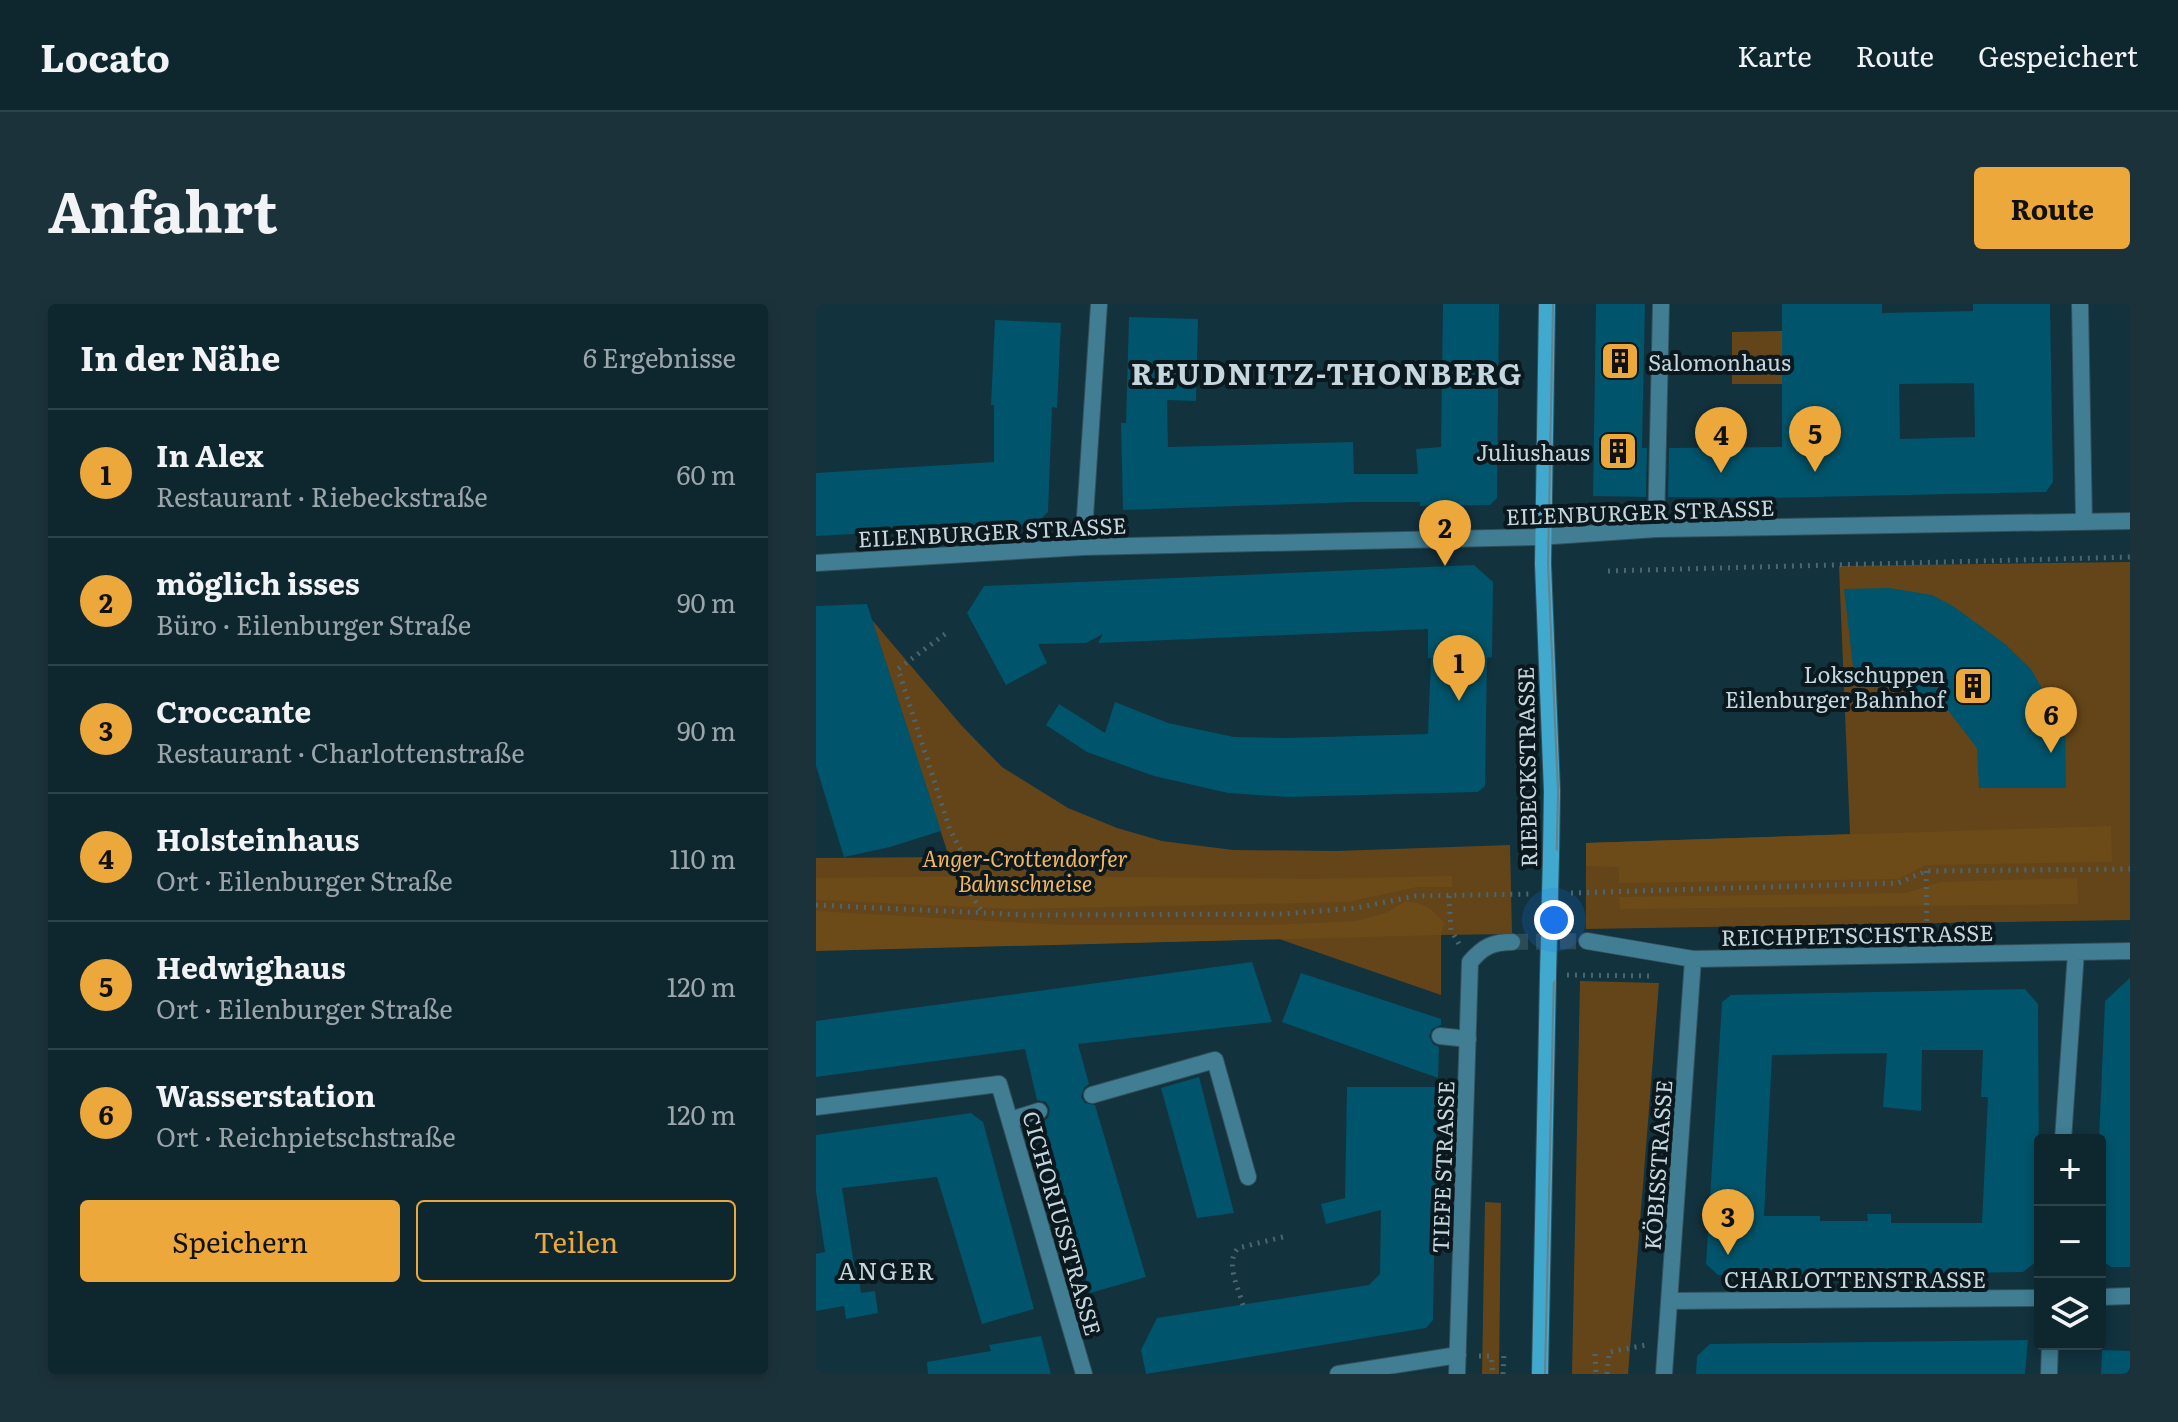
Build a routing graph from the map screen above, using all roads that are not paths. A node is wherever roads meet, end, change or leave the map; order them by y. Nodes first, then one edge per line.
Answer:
1 (1099, 304) edge
2 (1547, 304) edge
3 (1661, 304) edge
4 (2080, 304) edge
5 (2130, 521) edge
6 (2084, 522) junction
7 (1656, 529) junction
8 (1543, 537) junction
9 (1083, 547) junction
10 (816, 563) edge
11 (1587, 941) tunnel mouth
12 (1512, 942) tunnel mouth
13 (2130, 951) edge
14 (2076, 952) junction
15 (1693, 959) junction
16 (1440, 1036) dead end
17 (1468, 1039) junction
18 (1092, 1095) dead end
19 (816, 1107) edge
20 (1039, 1111) dead end
21 (1010, 1120) junction
22 (2063, 1134) edge
23 (1248, 1177) dead end
24 (2130, 1296) edge
25 (2106, 1297) edge
26 (2034, 1298) edge
27 (1670, 1301) junction
28 (2050, 1350) edge
29 (1458, 1355) junction
30 (1084, 1374) edge
31 (1338, 1374) edge
32 (1457, 1374) edge
33 (1540, 1374) edge
34 (1664, 1374) edge
35 (2049, 1374) edge

1 - 9 street
2 - 8 main road, RIEBECKSTRASSE
3 - 7 street
4 - 6 street
5 - 6 street, EILENBURGER STRASSE
6 - 7 street, EILENBURGER STRASSE
7 - 8 street, EILENBURGER STRASSE
8 - 9 street, EILENBURGER STRASSE
8 - 33 main road, RIEBECKSTRASSE, bridge
9 - 10 street, EILENBURGER STRASSE
11 - 15 street, REICHPIETSCHSTRASSE
12 - 17 street, TIEFE STRASSE
13 - 14 street, REICHPIETSCHSTRASSE
14 - 15 street, REICHPIETSCHSTRASSE
14 - 22 street
15 - 27 street, KÖBISSTRASSE
16 - 17 street
17 - 29 street, TIEFE STRASSE
18 - 23 street
19 - 21 street, CICHORIUSSTRASSE
20 - 21 street
21 - 30 street, CICHORIUSSTRASSE
24 - 25 street
26 - 27 street, CHARLOTTENSTRASSE
27 - 34 street, KÖBISSTRASSE
28 - 35 street
29 - 31 street
29 - 32 street, TIEFE STRASSE

